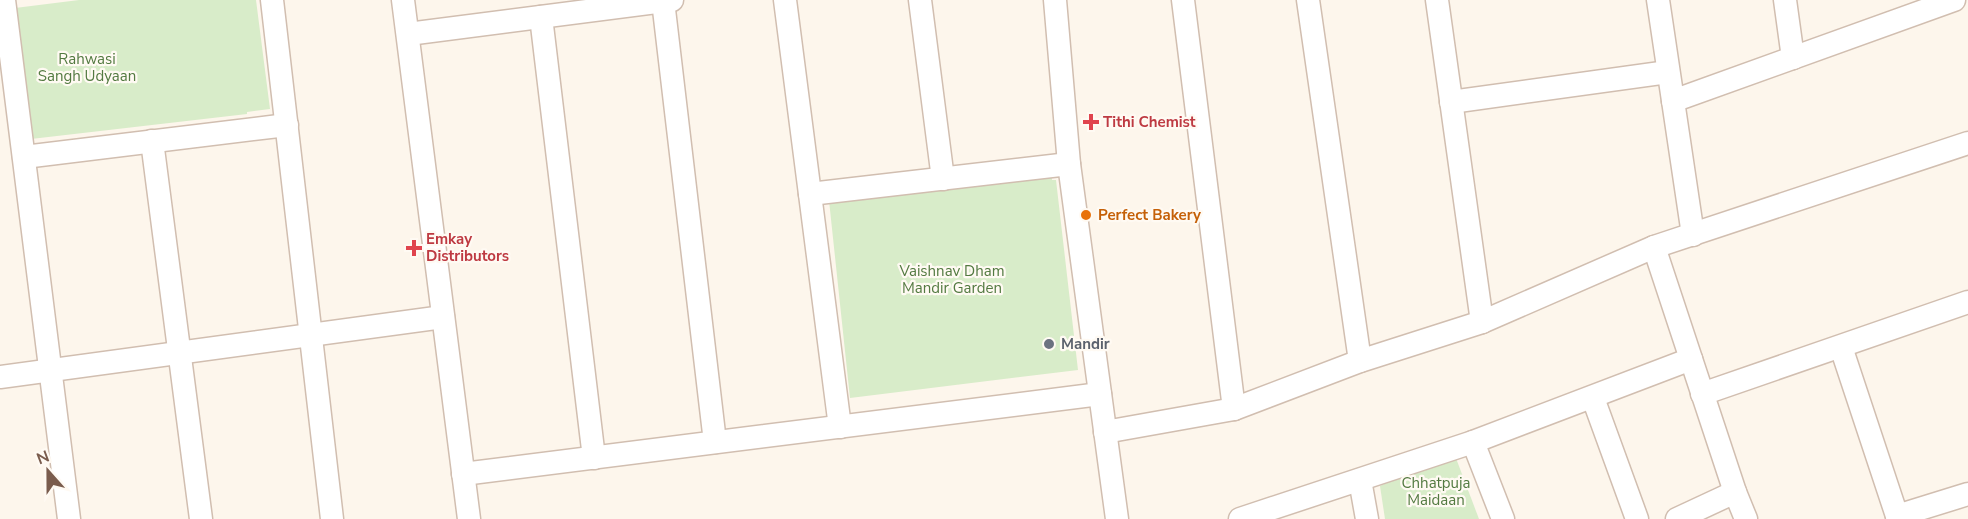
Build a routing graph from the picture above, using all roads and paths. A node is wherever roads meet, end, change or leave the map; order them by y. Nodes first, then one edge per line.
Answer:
1 (4, 0) edge
2 (272, 0) edge
3 (403, 0) edge
4 (785, 0) edge
5 (920, 0) edge
6 (1055, 0) edge
7 (1183, 0) edge
8 (1308, 0) edge
9 (1437, 0) edge
10 (1658, 0) edge
11 (1785, 0) edge
12 (1954, 0) edge
13 (668, 1) edge
14 (566, 7) edge
15 (541, 16) junction
16 (408, 34) junction
17 (1793, 58) junction
18 (1668, 72) junction
19 (1673, 101) junction
20 (1451, 102) junction
21 (287, 125) junction
22 (152, 141) junction
23 (1968, 143) edge
24 (24, 157) junction
25 (1069, 164) junction
26 (943, 179) junction
27 (810, 194) junction
28 (1693, 235) junction
29 (1654, 247) junction
30 (1968, 302) edge
31 (443, 317) junction
32 (1482, 322) junction
33 (311, 335) junction
34 (1841, 347) junction
35 (180, 352) junction
36 (1691, 359) junction
37 (1360, 361) junction
38 (51, 370) junction
39 (0, 377) edge
40 (1100, 394) junction
41 (1702, 394) junction
42 (1593, 398) junction
43 (1234, 409) junction
44 (840, 427) junction
45 (1105, 432) junction
46 (715, 442) junction
47 (1473, 442) junction
48 (594, 458) junction
49 (463, 474) junction
50 (1360, 480) junction
51 (1735, 492) junction
52 (1968, 494) edge
53 (1245, 518) edge
54 (1898, 518) edge
55 (69, 519) edge
56 (201, 519) edge
57 (332, 519) edge
58 (469, 519) edge
59 (1117, 519) edge
60 (1367, 519) edge
61 (1503, 519) edge
62 (1637, 519) edge
63 (1677, 519) edge
64 (1746, 519) edge

1 - 24 street
2 - 21 street
3 - 16 street
4 - 27 street
5 - 26 street
6 - 25 street
7 - 43 street
8 - 37 street
9 - 20 street
10 - 18 street
11 - 17 street
12 - 17 street
13 - 14 street
13 - 46 street
14 - 15 street
15 - 16 street
15 - 48 street
16 - 31 street
17 - 19 street
18 - 19 street
18 - 20 street
19 - 28 street
20 - 32 street
21 - 22 street
21 - 33 street
22 - 24 street
22 - 35 street
23 - 28 street
24 - 38 street
25 - 26 street
25 - 40 street
26 - 27 street
27 - 44 street
28 - 29 street
29 - 32 street
29 - 36 street
30 - 34 street
31 - 33 street
31 - 49 street
32 - 37 street
33 - 35 street
33 - 57 street
34 - 41 street
34 - 54 street
35 - 38 street
35 - 56 street
36 - 41 street
36 - 42 street
37 - 43 street
38 - 39 street
38 - 55 street
40 - 44 street
40 - 45 street
41 - 51 street
42 - 47 street
42 - 62 street
43 - 45 street
44 - 46 street
45 - 59 street
46 - 48 street
47 - 50 street
47 - 61 street
48 - 49 street
49 - 58 street
50 - 53 street
50 - 60 street
51 - 63 street
51 - 64 street
52 - 54 street

